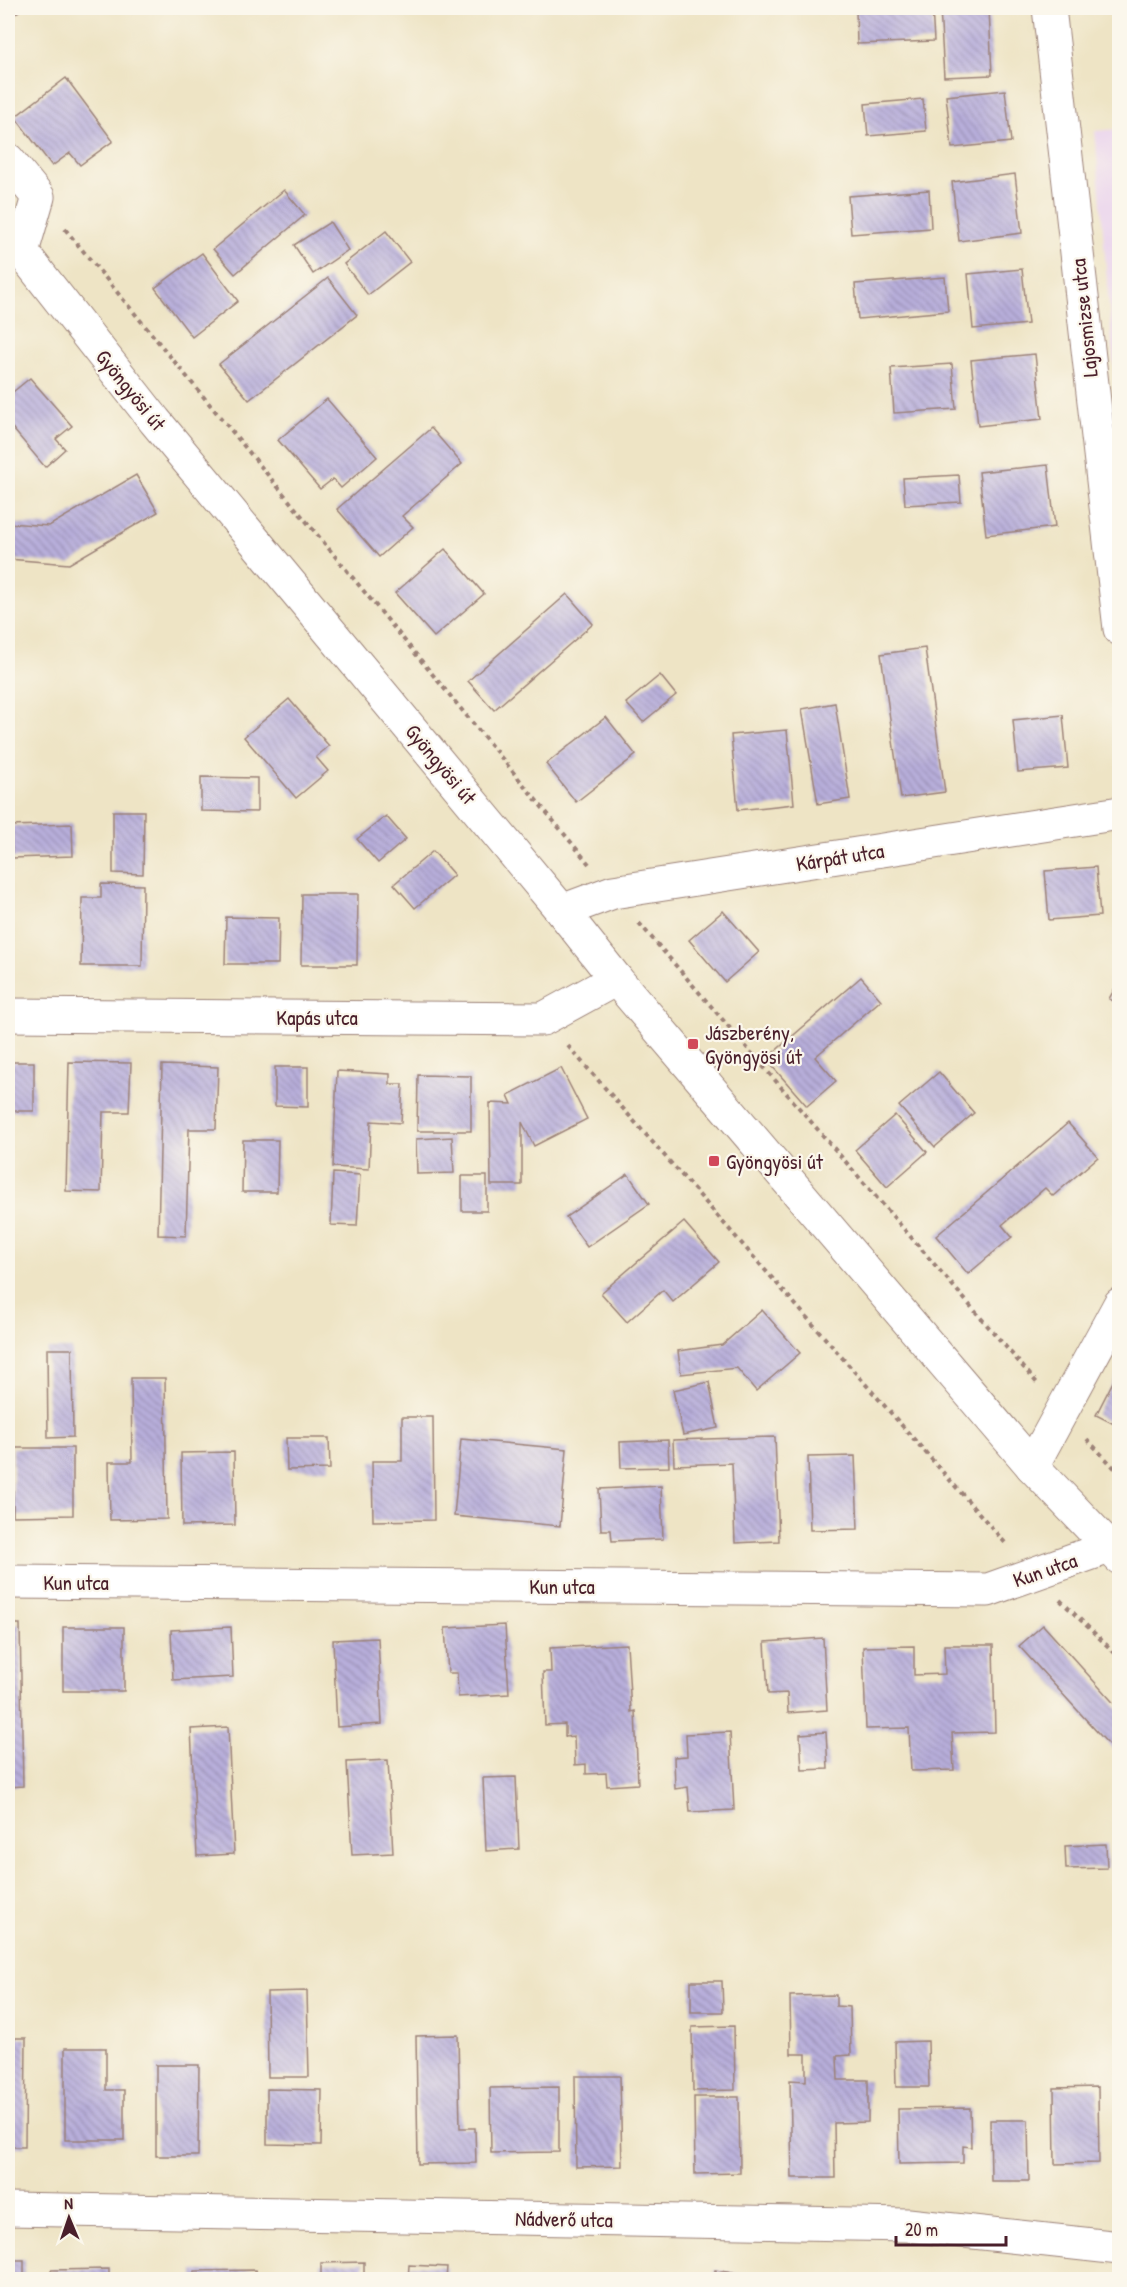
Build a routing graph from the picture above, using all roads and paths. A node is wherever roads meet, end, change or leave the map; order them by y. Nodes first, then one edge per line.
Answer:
1 (1049, 8) edge
2 (8, 160) edge
3 (38, 197) junction
4 (12, 245) edge
5 (1119, 629) edge
6 (1119, 813) edge
7 (613, 892) junction
8 (562, 911) junction
9 (616, 980) junction
10 (8, 1015) edge
11 (543, 1018) junction
12 (1119, 1304) edge
13 (1062, 1412) junction
14 (1032, 1466) junction
15 (1119, 1474) edge
16 (1114, 1553) edge
17 (1033, 1575) junction
18 (8, 1582) edge
19 (1119, 1658) edge
20 (8, 2210) edge
21 (1119, 2248) edge

1 - 5 street, Lajosmizse utca
2 - 3 street
3 - 4 street
3 - 7 path
4 - 8 street, Gyöngyösi út
6 - 7 street, Kárpát utca
7 - 8 street, Kárpát utca
7 - 13 path
8 - 9 street, Gyöngyösi út
9 - 11 street, Kapás utca
9 - 14 street, Gyöngyösi út
10 - 11 street, Kapás utca
11 - 17 path
12 - 13 street
13 - 14 street
13 - 15 path
14 - 16 street, Gyöngyösi út
16 - 17 street, Kun utca
17 - 18 street, Kun utca
17 - 19 path
20 - 21 street, Nádverő utca

